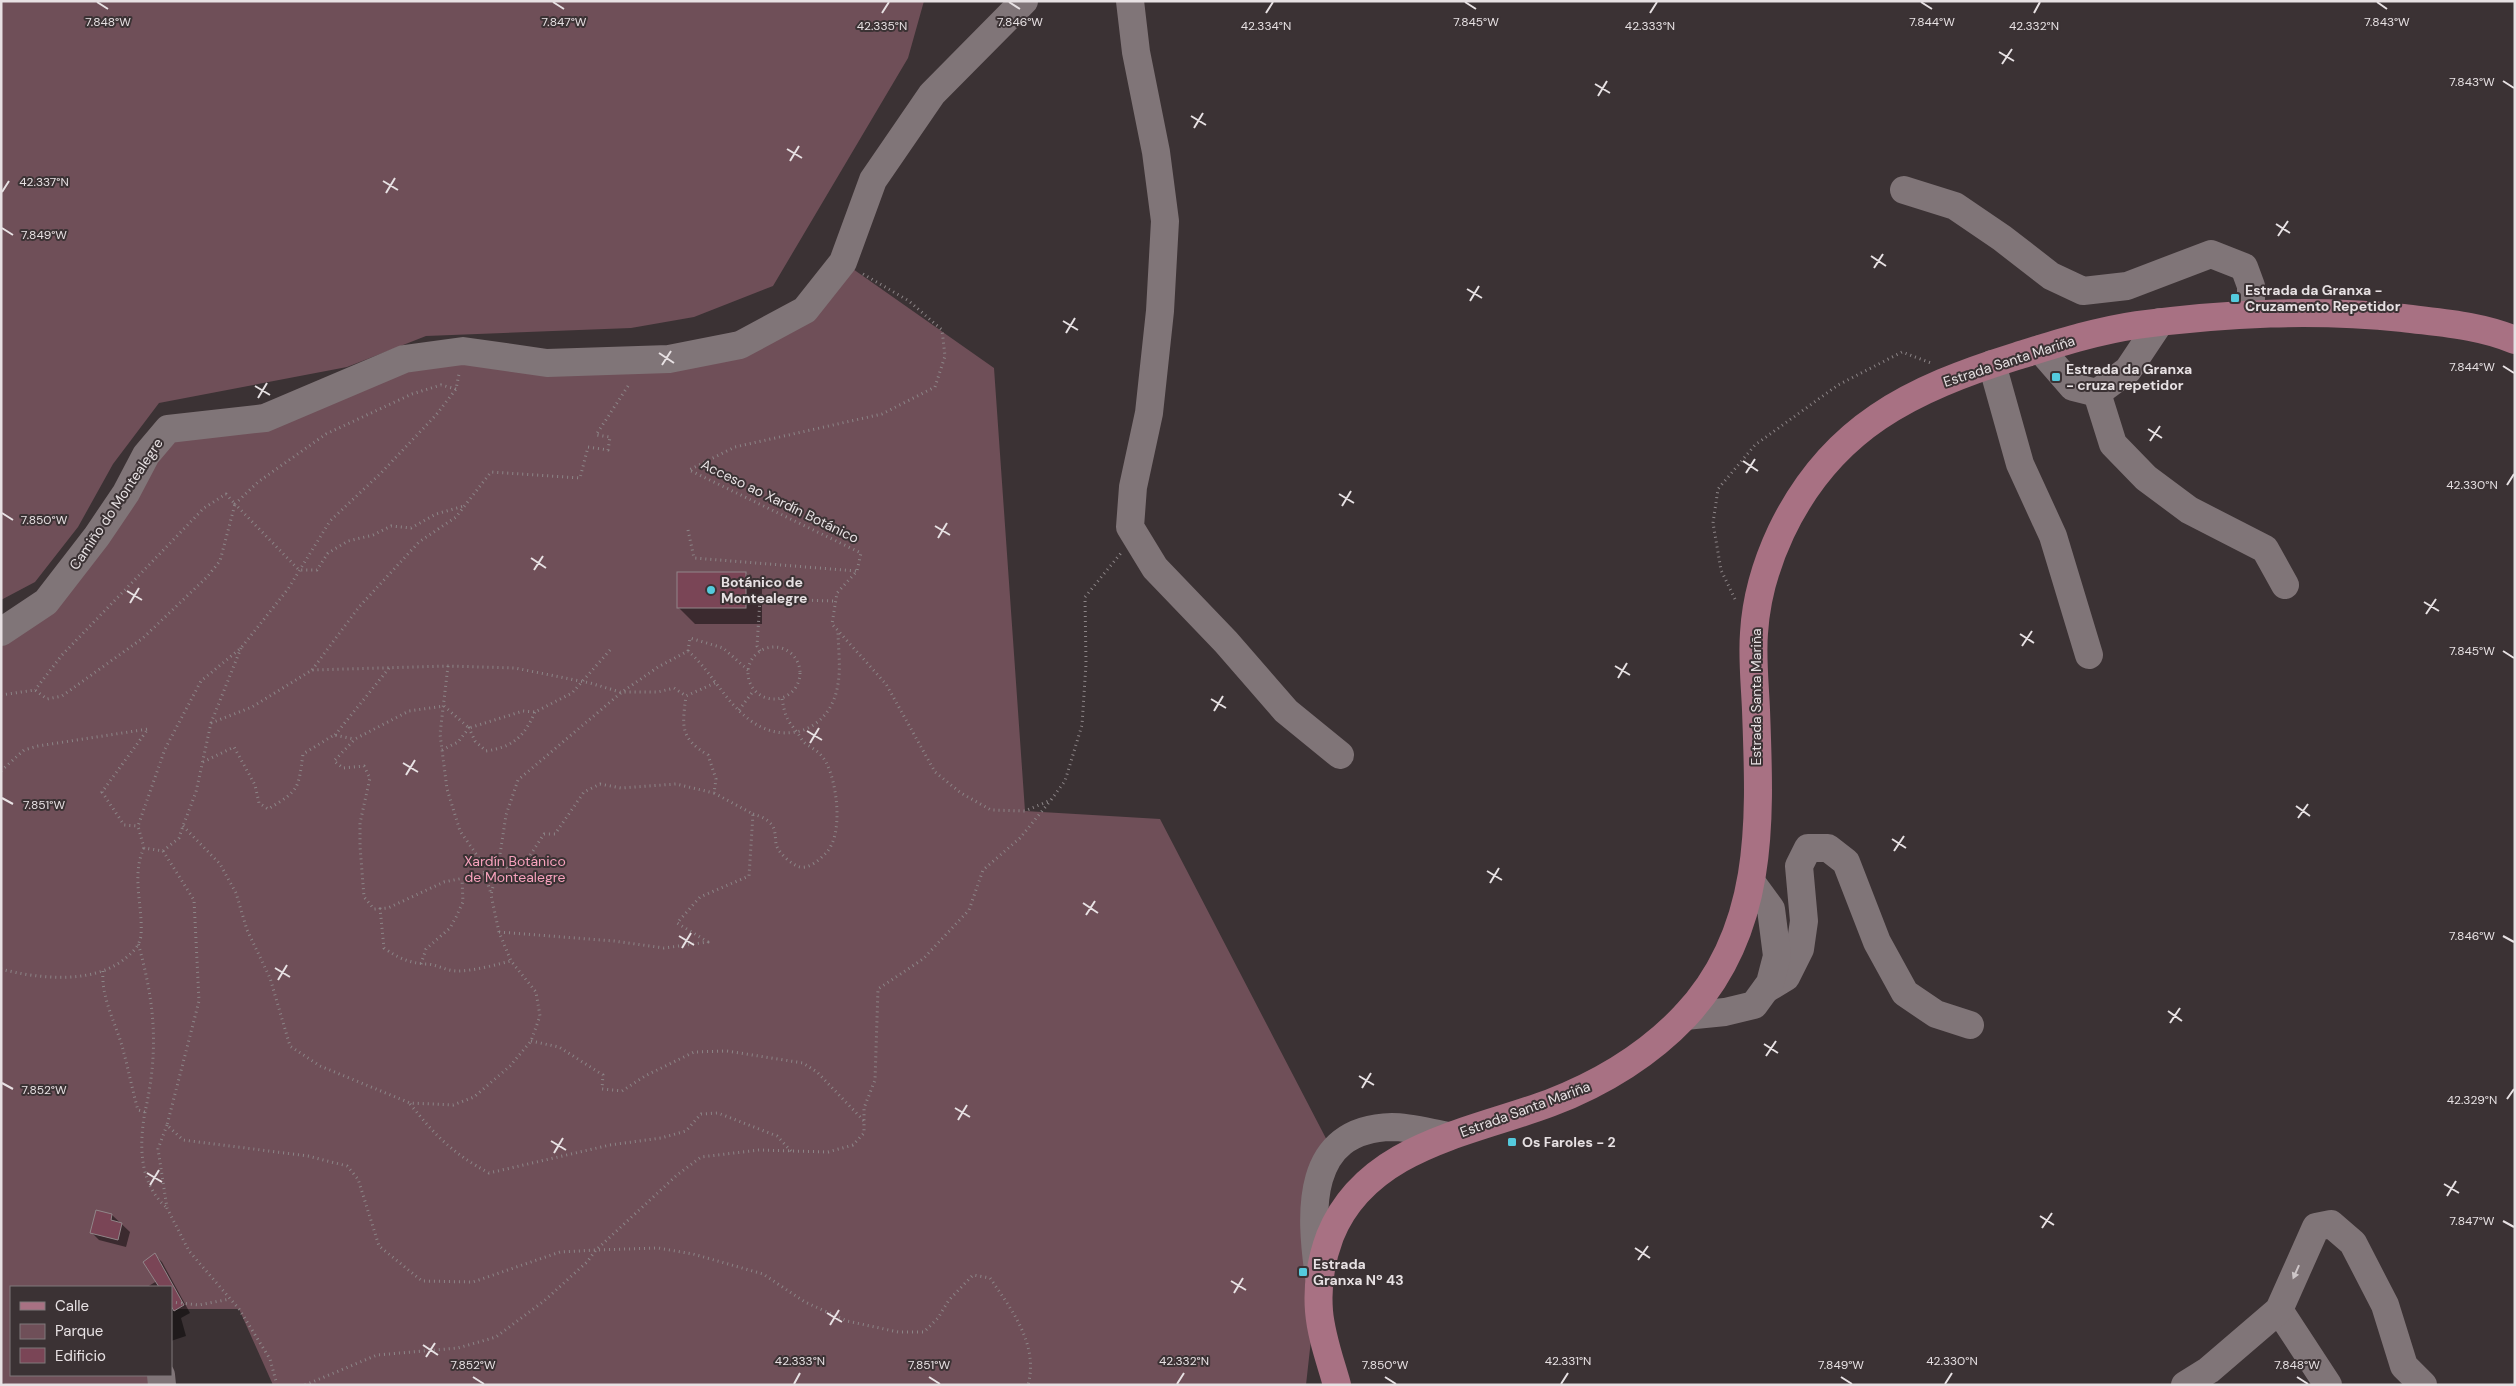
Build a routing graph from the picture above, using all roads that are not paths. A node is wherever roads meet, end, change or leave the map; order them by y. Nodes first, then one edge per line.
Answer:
1 (1024, 1) edge
2 (1130, 1) edge
3 (1904, 190) dead end
4 (2251, 312) junction
5 (2160, 322) junction
6 (2515, 340) edge
7 (2040, 349) junction
8 (1992, 364) junction
9 (2096, 392) junction
10 (2285, 585) dead end
11 (1, 632) edge
12 (2089, 654) dead end
13 (1340, 755) dead end
14 (1752, 884) junction
15 (1766, 990) junction
16 (1685, 1016) junction
17 (1970, 1025) dead end
18 (1449, 1136) junction
19 (1319, 1278) junction
20 (2279, 1310) junction
21 (1337, 1385) edge
22 (2185, 1385) edge
23 (2328, 1385) edge
24 (2423, 1385) edge

1 - 11 street, Camiño do Montealegre
2 - 13 street
3 - 4 street
4 - 5 main road, Estrada Santa Mariña
4 - 6 main road, Estrada Santa Mariña
5 - 7 main road, Estrada Santa Mariña
5 - 9 street
7 - 8 main road, Estrada Santa Mariña
7 - 9 street
8 - 12 street
8 - 14 main road, Estrada Santa Mariña
9 - 10 street
14 - 15 street
14 - 16 main road, Estrada Santa Mariña
15 - 16 street
15 - 17 street
16 - 18 main road, Estrada Santa Mariña
18 - 19 main road, Estrada Santa Mariña
18 - 19 street
19 - 21 main road, Estrada Santa Mariña
20 - 22 street
20 - 23 street
24 -> 20 street

